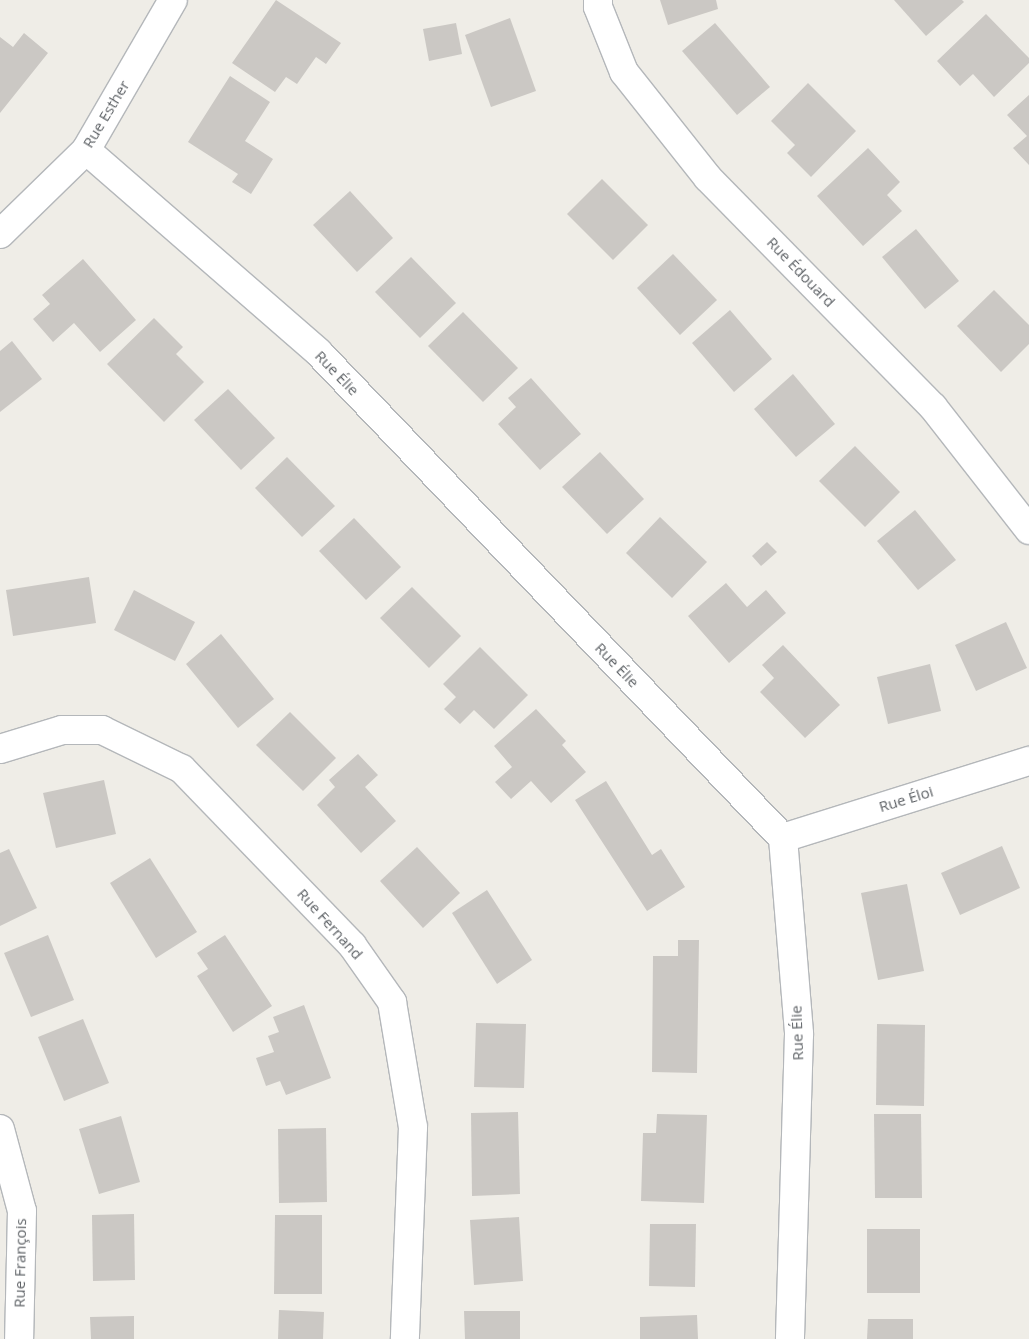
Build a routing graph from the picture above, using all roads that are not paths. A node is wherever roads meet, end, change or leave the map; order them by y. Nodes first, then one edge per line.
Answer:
1 (174, 0) edge
2 (598, 0) edge
3 (86, 150) junction
4 (0, 234) edge
5 (1029, 530) edge
6 (0, 749) edge
7 (1029, 761) edge
8 (783, 838) junction
9 (0, 1129) edge
10 (19, 1339) edge
11 (405, 1339) edge
12 (790, 1339) edge

1 - 3 street, Rue Esther
2 - 5 street, Rue Édouard
3 - 4 street, Rue Esther
3 - 8 street, Rue Élie
6 - 11 street, Rue Fernand
7 - 8 street, Rue Éloi
8 - 12 street, Rue Élie
9 - 10 street, Rue François

